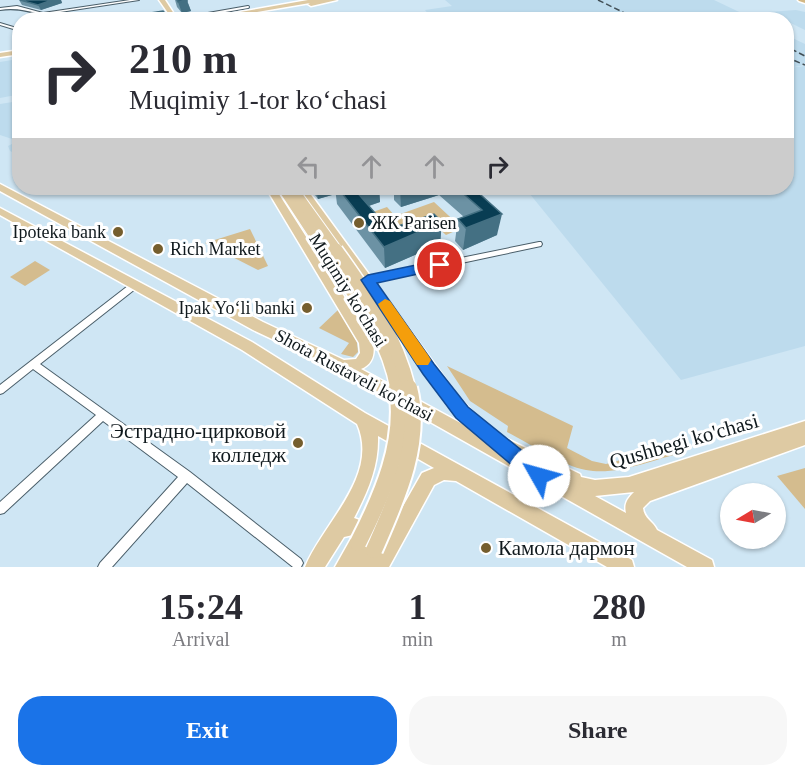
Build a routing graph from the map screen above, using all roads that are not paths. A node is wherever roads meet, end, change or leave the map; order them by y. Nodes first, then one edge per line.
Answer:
1 (137, 0) edge
2 (317, 0) edge
3 (328, 0) edge
4 (248, 8) dead end
5 (0, 9) edge
6 (40, 12) edge
7 (51, 12) edge
8 (221, 12) edge
9 (245, 12) edge
10 (260, 12) edge
11 (15, 195) edge
12 (275, 195) edge
13 (288, 195) edge
14 (297, 195) edge
15 (306, 195) edge
16 (0, 210) edge
17 (539, 244) dead end
18 (368, 280) junction
19 (136, 284) junction
20 (381, 299) junction
21 (349, 314) junction
22 (33, 364) junction
23 (343, 366) junction
24 (0, 390) edge
25 (102, 416) junction
26 (360, 418) junction
27 (805, 428) edge
28 (805, 437) edge
29 (491, 439) junction
30 (460, 474) junction
31 (186, 476) junction
32 (539, 476) junction
33 (610, 488) junction
34 (0, 509) edge
35 (337, 529) junction
36 (297, 563) dead end
37 (381, 563) edge
38 (104, 567) edge
39 (314, 567) edge
40 (344, 567) edge
41 (364, 567) edge
42 (625, 567) edge
43 (705, 567) edge
44 (710, 567) edge

1 - 7 street
2 - 9 main road
3 - 10 main road
4 - 8 street
5 - 6 street
11 - 23 main road, Shota Rustaveli ko'chasi
12 - 21 main road
13 - 40 main road, Muqimiy ko'chasi, bridge
14 - 41 main road, Muqimiy ko'chasi, bridge
15 - 18 main road
16 - 19 main road, Shota Rustaveli ko'chasi
17 - 18 street
18 - 20 main road
19 - 22 street
19 - 26 main road, Shota Rustaveli ko'chasi
20 - 21 main road
20 - 29 main road
21 - 23 main road
22 - 24 street
22 - 25 street
23 - 32 main road, Shota Rustaveli ko'chasi
25 - 31 street
25 - 34 street
26 - 30 main road, Shota Rustaveli ko'chasi
26 - 35 main road
27 - 33 main road, Qushbegi ko'chasi
28 - 44 main road, Qushbegi ko'chasi
29 - 32 main road
29 - 33 main road
30 - 37 main road
30 - 42 main road, Shota Rustaveli ko'chasi
31 - 36 street
31 - 38 street
32 - 33 main road, Qushbegi ko'chasi
32 - 43 main road, Shota Rustaveli ko'chasi
35 - 37 main road
35 - 39 main road

